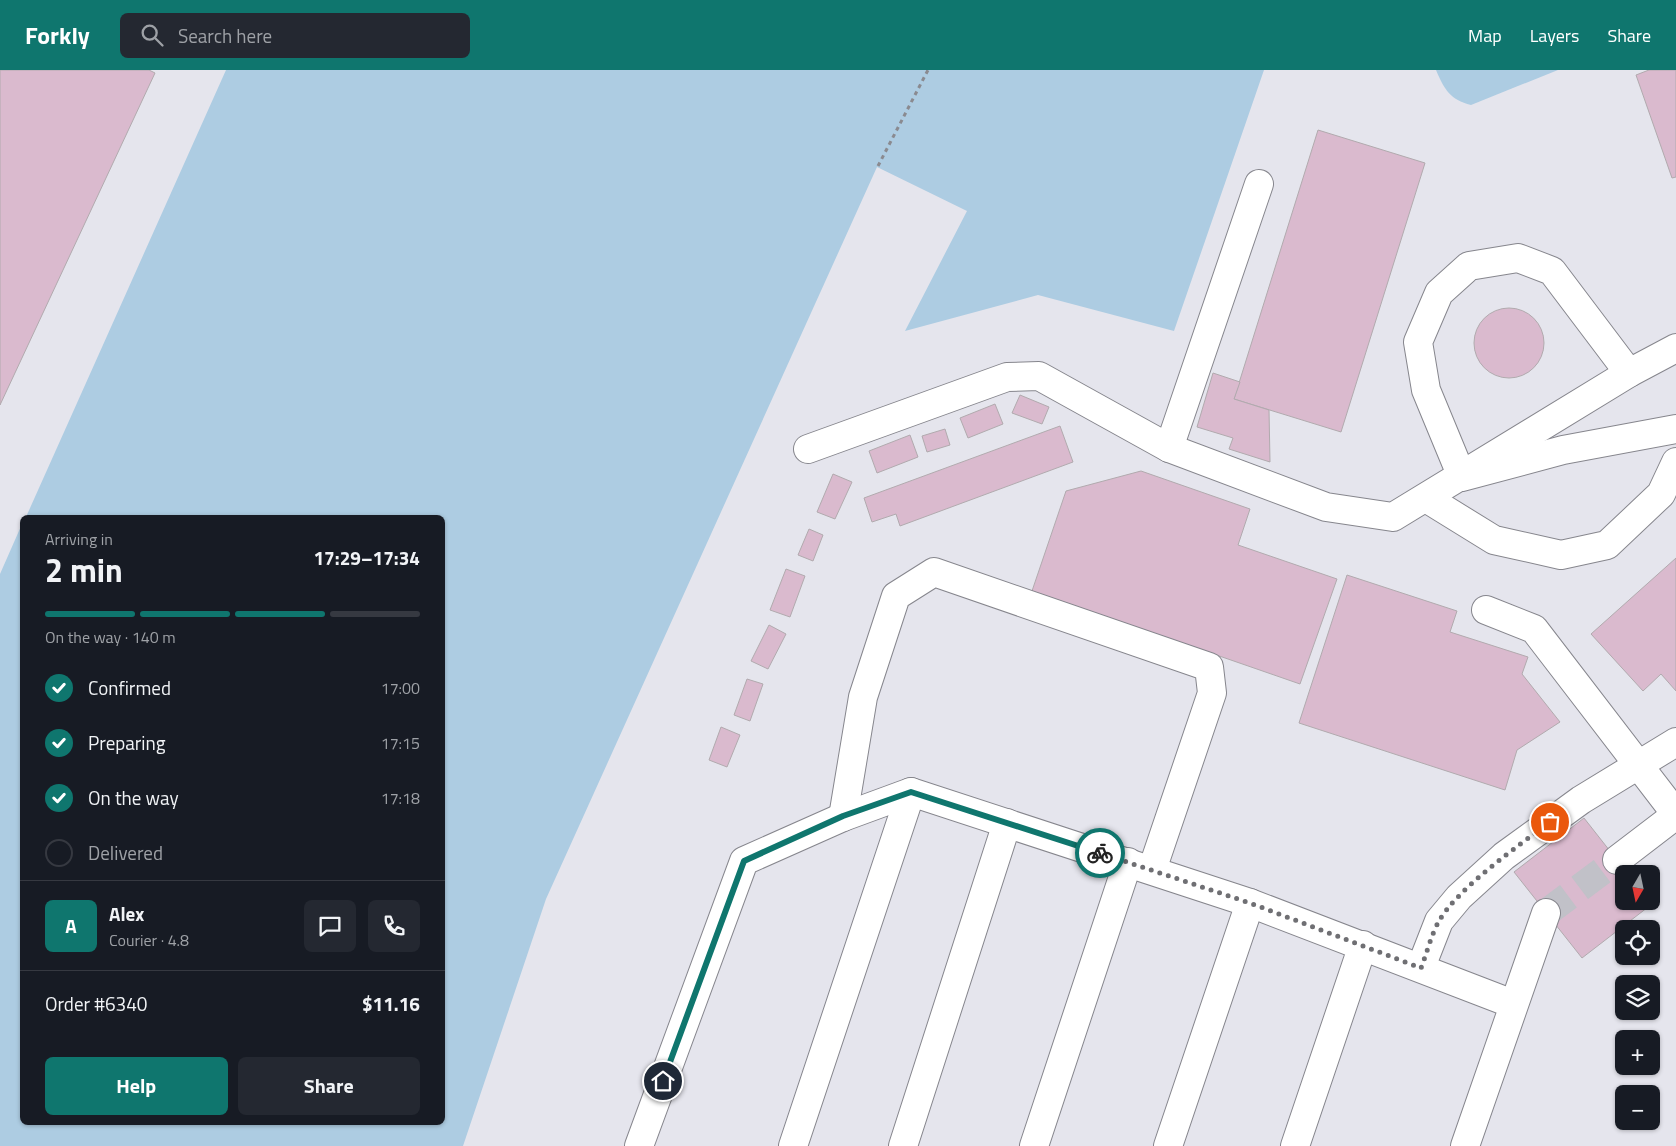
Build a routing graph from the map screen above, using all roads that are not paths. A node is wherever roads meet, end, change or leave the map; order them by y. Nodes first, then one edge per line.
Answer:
1 (1259, 184) dead end
2 (1676, 348) edge
3 (1629, 372) junction
4 (1676, 429) edge
5 (1169, 448) junction
6 (808, 449) dead end
7 (1676, 462) edge
8 (1462, 477) junction
9 (1426, 498) junction
10 (1486, 610) dead end
11 (1676, 742) edge
12 (1637, 765) junction
13 (911, 792) junction
14 (1676, 815) edge
15 (843, 816) junction
16 (1007, 823) junction
17 (1618, 860) tunnel mouth
18 (1140, 866) junction
19 (1250, 903) junction
20 (1546, 913) tunnel mouth
21 (1363, 945) junction
22 (1421, 968) junction
23 (1513, 1004) junction
24 (639, 1146) edge
25 (792, 1146) edge
26 (904, 1146) edge
27 (1034, 1146) edge
28 (1168, 1146) edge
29 (1295, 1146) edge
30 (1465, 1146) edge

1 - 5 lane
2 - 3 lane
3 - 8 lane
3 - 8 lane
4 - 8 lane
5 - 6 lane
5 - 9 lane
7 - 9 lane
8 - 9 lane
10 - 12 lane
11 - 12 lane
12 - 14 lane
12 - 22 lane
13 - 15 lane
13 - 16 lane
13 - 25 lane
14 - 17 lane
15 - 18 lane
15 - 24 lane
16 - 18 lane
16 - 26 lane
18 - 19 lane
18 - 27 lane
19 - 21 lane
19 - 28 lane
20 - 23 lane
21 - 22 lane
21 - 29 lane
22 - 23 lane
23 - 30 lane

